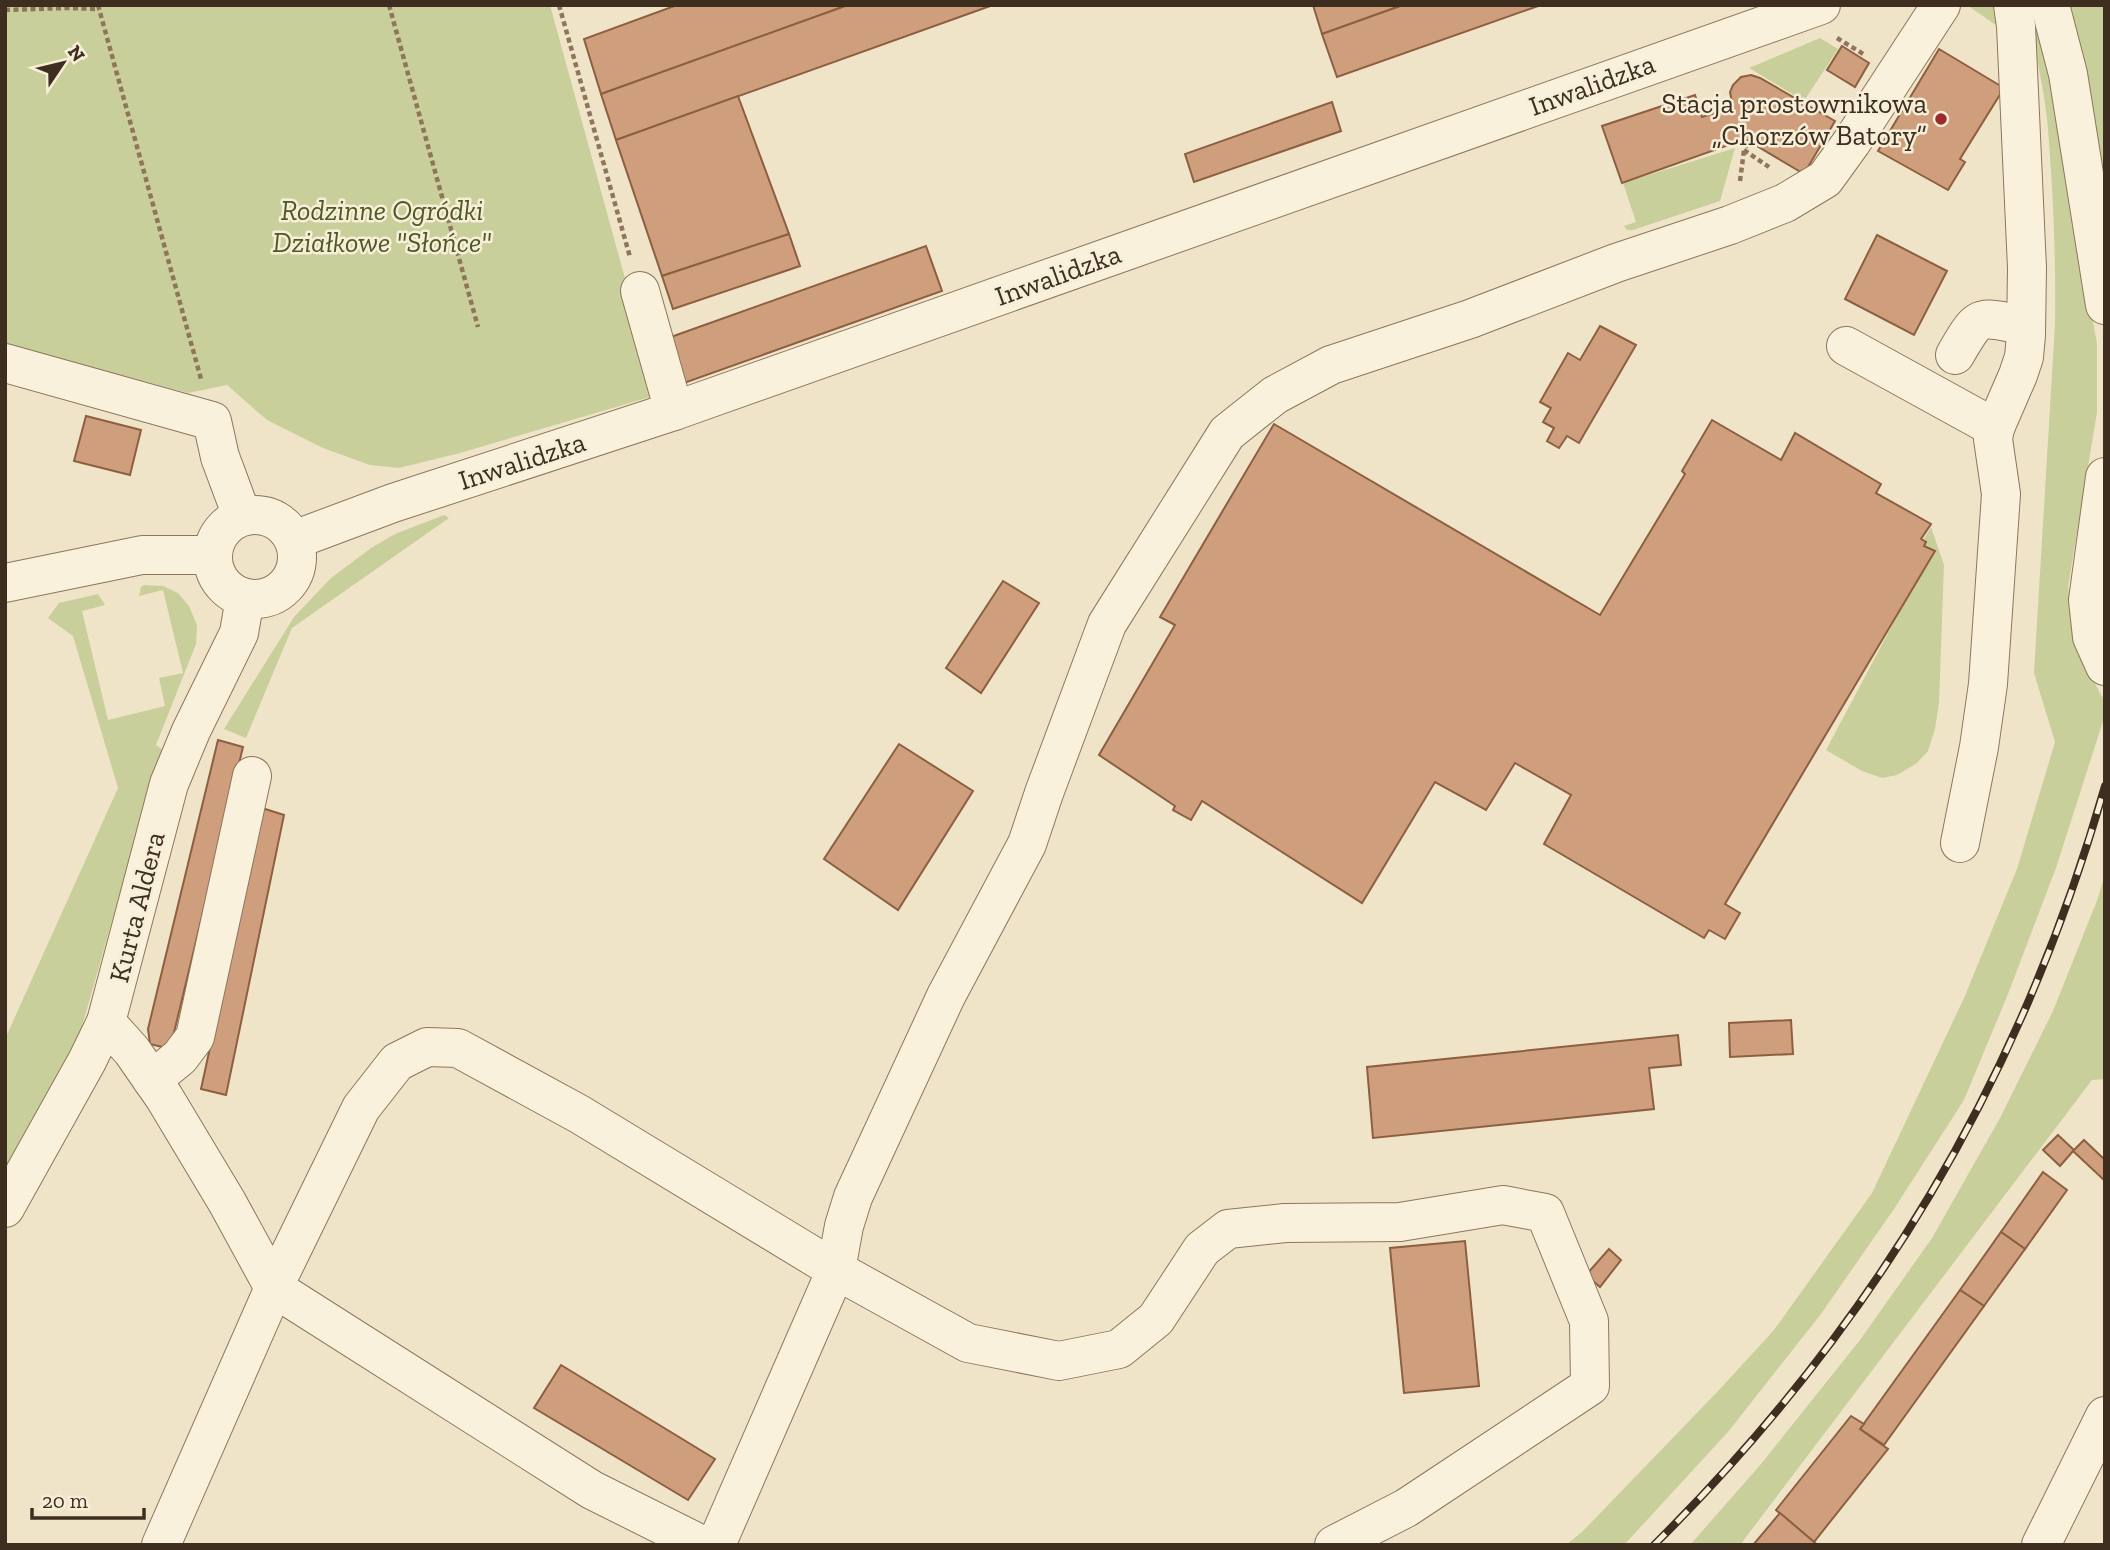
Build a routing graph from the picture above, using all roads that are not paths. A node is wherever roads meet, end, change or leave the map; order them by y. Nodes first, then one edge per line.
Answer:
1 (1941, 5) edge
2 (2013, 5) edge
3 (2050, 5) edge
4 (1724, 21) edge
5 (1827, 21) edge
6 (640, 291) road end
7 (2105, 305) edge
8 (2026, 326) junction
9 (1846, 346) dead end
10 (1955, 355) dead end
11 (5, 363) edge
12 (674, 411) junction
13 (1995, 428) junction
14 (2105, 477) edge
15 (242, 516) junction
16 (294, 540) junction
17 (212, 555) junction
18 (5, 583) edge
19 (245, 598) junction
20 (2105, 666) edge
21 (252, 776) dead end
22 (1960, 843) dead end
23 (106, 1022) junction
24 (152, 1080) junction
25 (5, 1208) edge
26 (836, 1270) junction
27 (274, 1288) junction
28 (2105, 1416) edge
29 (161, 1545) edge
30 (702, 1545) edge
31 (716, 1545) edge
32 (1334, 1545) edge
33 (2041, 1545) edge

1 - 26 street
2 - 8 street
3 - 7 street
4 - 5 street, Inwalidzka
4 - 12 street, Inwalidzka
6 - 12 street
8 - 10 street
8 - 13 street
9 - 13 street
11 - 15 street
12 - 16 street, Inwalidzka
13 - 22 street
14 - 20 street
15 - 16 street
15 - 17 street
16 - 19 street
17 - 18 street
17 - 19 street
19 - 23 street, Kurta Aldera
21 - 24 street
23 - 24 street
23 - 25 street, Kurta Aldera
24 - 27 street
26 - 27 street
26 - 31 street
26 - 32 street
27 - 29 street
27 - 30 street
28 - 33 street

